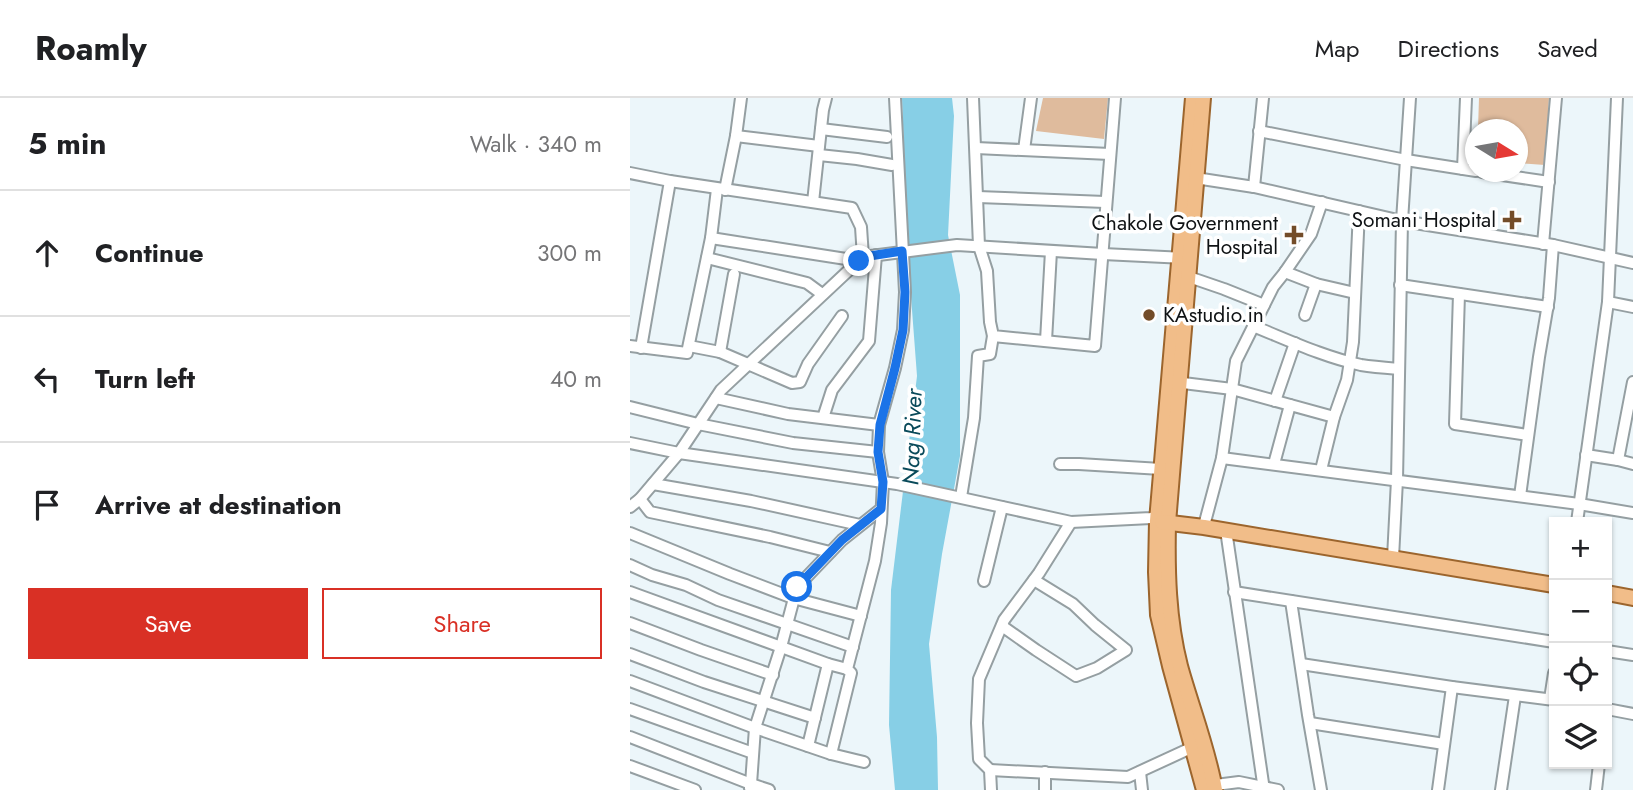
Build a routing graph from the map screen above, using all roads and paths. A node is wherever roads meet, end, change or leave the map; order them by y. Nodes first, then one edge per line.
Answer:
1 (741, 98) edge
2 (826, 98) edge
3 (895, 98) edge
4 (973, 98) edge
5 (1031, 98) edge
6 (1115, 98) edge
7 (1193, 98) edge
8 (1203, 98) edge
9 (1262, 98) edge
10 (1410, 98) edge
11 (1466, 98) edge
12 (1556, 98) edge
13 (1618, 98) edge
14 (821, 129) junction
15 (1259, 131) junction
16 (736, 136) junction
17 (887, 137) dead end
18 (976, 148) junction
19 (819, 150) junction
20 (1024, 150) junction
21 (1110, 154) junction
22 (1406, 160) junction
23 (892, 165) dead end
24 (1463, 169) joint
25 (630, 173) edge
26 (1192, 177) junction
27 (1528, 179) edge
28 (670, 181) junction
29 (1549, 182) junction
30 (1254, 187) junction
31 (721, 189) junction
32 (978, 197) junction
33 (813, 202) junction
34 (1105, 202) junction
35 (1322, 202) junction
36 (1359, 211) junction
37 (1402, 221) junction
38 (711, 238) junction
39 (1548, 244) junction
40 (979, 246) junction
41 (902, 251) junction
42 (1051, 251) junction
43 (1103, 254) junction
44 (876, 255) junction
45 (706, 258) junction
46 (1185, 258) junction
47 (1611, 258) junction
48 (861, 259) junction
49 (1633, 263) edge
50 (1286, 272) junction
51 (734, 274) dead end
52 (1183, 277) junction
53 (1316, 284) junction
54 (1401, 285) junction
55 (1355, 293) junction
56 (822, 294) junction
57 (1459, 294) junction
58 (1608, 302) junction
59 (1264, 305) junction
60 (1548, 307) junction
61 (1633, 307) edge
62 (1305, 315) dead end
63 (842, 316) dead end
64 (1253, 326) junction
65 (993, 336) junction
66 (1046, 341) junction
67 (1295, 343) junction
68 (688, 346) junction
69 (636, 347) edge
70 (720, 352) junction
71 (1350, 362) junction
72 (749, 364) junction
73 (1399, 369) junction
74 (1174, 382) junction
75 (1633, 382) edge
76 (1233, 389) junction
77 (716, 398) junction
78 (1275, 401) junction
79 (1290, 405) junction
80 (630, 407) edge
81 (1335, 417) junction
82 (823, 418) junction
83 (698, 424) junction
84 (880, 425) junction
85 (1528, 435) junction
86 (630, 443) edge
87 (878, 452) junction
88 (679, 453) junction
89 (1586, 455) junction
90 (1222, 458) junction
91 (1618, 460) junction
92 (1060, 464) dead end
93 (1274, 464) junction
94 (1633, 464) edge
95 (1161, 469) junction
96 (1321, 470) junction
97 (1397, 480) junction
98 (883, 482) junction
99 (653, 484) junction
100 (1520, 496) junction
101 (959, 497) junction
102 (640, 499) junction
103 (1579, 504) junction
104 (630, 507) edge
105 (1002, 507) junction
106 (881, 509) junction
107 (1633, 513) edge
108 (1578, 517) edge
109 (1160, 519) junction
110 (1071, 522) junction
111 (1205, 522) junction
112 (860, 525) junction
113 (1226, 530) junction
114 (630, 533) edge
115 (830, 552) junction
116 (1393, 554) junction
117 (630, 565) edge
118 (1549, 576) edge
119 (1034, 580) junction
120 (984, 581) dead end
121 (1549, 584) edge
122 (1612, 587) edge
123 (1633, 590) edge
124 (630, 592) edge
125 (1234, 592) junction
126 (1612, 594) edge
127 (793, 598) junction
128 (1633, 598) edge
129 (1291, 601) junction
130 (861, 616) junction
131 (630, 622) edge
132 (787, 624) junction
133 (1002, 626) junction
134 (1549, 641) edge
135 (853, 647) junction
136 (781, 648) junction
137 (1612, 652) edge
138 (630, 654) edge
139 (1633, 655) edge
140 (828, 664) junction
141 (1301, 664) junction
142 (847, 669) junction
143 (773, 675) junction
144 (630, 681) edge
145 (1452, 687) junction
146 (1515, 696) junction
147 (1549, 699) edge
148 (764, 702) junction
149 (630, 709) edge
150 (1612, 710) edge
151 (1633, 714) edge
152 (815, 718) junction
153 (1310, 723) junction
154 (755, 728) junction
155 (630, 737) edge
156 (1444, 744) junction
157 (808, 746) junction
158 (1193, 747) junction
159 (753, 753) junction
160 (831, 754) junction
161 (864, 762) dead end
162 (630, 766) edge
163 (1598, 769) edge
164 (990, 770) junction
165 (1045, 772) junction
166 (1140, 772) junction
167 (750, 787) edge
168 (1209, 788) edge
169 (1264, 788) edge
170 (695, 790) edge
171 (769, 790) edge
172 (991, 790) edge
173 (1045, 790) edge
174 (1142, 790) edge
175 (1278, 790) edge
176 (1321, 790) edge
177 (1438, 790) edge
178 (1502, 790) edge
179 (1596, 790) edge

1 - 16 street
2 - 14 street
3 - 41 street
4 - 18 street
5 - 20 street
6 - 21 street
7 - 26 main road
8 - 26 main road
9 - 15 street
10 - 22 street
11 - 24 street
12 - 29 street
13 - 47 street
14 - 17 street
14 - 19 street
15 - 22 street
15 - 30 street
16 - 19 street
16 - 31 street
18 - 20 street
18 - 32 street
19 - 23 street
19 - 33 street
20 - 21 street
21 - 34 street
22 - 24 street
22 - 37 street
25 - 28 street
26 - 30 street
26 - 46 main road
27 - 29 street
28 - 31 street
28 - 69 street
29 - 39 street
30 - 35 street
31 - 33 street
31 - 38 street
32 - 34 street
32 - 40 street
33 - 48 street
34 - 43 street
35 - 36 street
35 - 50 street
36 - 37 street
36 - 55 street
37 - 39 street
37 - 54 street
38 - 45 street
38 - 48 street
39 - 47 street
39 - 60 street
40 - 41 street
40 - 42 street
40 - 65 street
41 - 44 street
41 - 84 street
42 - 43 street
42 - 66 street
43 - 46 street
43 - 66 street
44 - 48 street
44 - 82 street
45 - 56 street
45 - 68 street
46 - 52 main road
47 - 49 street
47 - 58 street
48 - 56 street
50 - 53 street
50 - 59 street
51 - 70 street
52 - 59 street
52 - 74 main road
53 - 55 street
53 - 62 street
54 - 57 street
54 - 73 street
55 - 71 street
56 - 72 street
57 - 60 street
57 - 85 street
58 - 61 street
58 - 89 street
59 - 64 street
60 - 85 street
63 - 72 street
64 - 67 street
64 - 76 street
65 - 66 street
65 - 101 street
67 - 71 street
67 - 78 street
68 - 69 street
68 - 70 street
70 - 72 street
71 - 73 street
71 - 81 street
72 - 77 street
73 - 97 street
74 - 76 street
74 - 95 main road
74 - 109 main road
75 - 91 street
76 - 78 street
76 - 90 street
77 - 82 street
77 - 83 street
78 - 79 street
79 - 81 street
79 - 93 street
80 - 83 street
81 - 96 street
82 - 84 street
83 - 87 street
83 - 88 street
84 - 87 street
85 - 100 street
86 - 88 street
87 - 98 street
88 - 98 street
88 - 99 street
89 - 91 street
89 - 103 street
90 - 93 street
90 - 111 street
91 - 94 street
92 - 95 street
93 - 96 street
95 - 109 main road
96 - 97 street
97 - 100 street
97 - 116 street
98 - 101 street
98 - 106 street
99 - 102 street
99 - 112 street
100 - 103 street
101 - 105 street
102 - 104 street
102 - 115 street
103 - 107 street
103 - 108 street
105 - 110 street
105 - 120 street
106 - 112 street
106 - 130 street
109 - 110 street
109 - 111 main road
109 - 113 main road
109 - 158 main road
109 - 168 main road
110 - 119 street
111 - 116 main road
112 - 115 street
113 - 116 main road
113 - 125 street
114 - 127 street
115 - 127 street
116 - 118 main road
116 - 121 main road
117 - 132 street
119 - 133 street
119 - 133 street
122 - 123 main road
124 - 136 street
125 - 129 street
125 - 169 street
126 - 128 main road
127 - 130 street
127 - 132 street
129 - 134 street
129 - 141 street
130 - 135 street
131 - 143 street
132 - 135 street
132 - 136 street
133 - 164 street
135 - 142 street
136 - 140 street
136 - 143 street
137 - 139 street
138 - 148 street
140 - 142 street
140 - 152 street
141 - 145 street
141 - 153 street
142 - 160 street
143 - 148 street
144 - 154 street
145 - 146 street
145 - 156 street
146 - 147 street
146 - 178 street
148 - 152 street
148 - 154 street
149 - 159 street
150 - 151 street
152 - 157 street
153 - 156 street
153 - 176 street
154 - 157 street
154 - 159 street
155 - 167 street
156 - 177 street
157 - 160 street
158 - 166 street
158 - 168 main road
159 - 167 street
160 - 161 street
162 - 170 street
163 - 179 street
164 - 165 street
164 - 172 street
165 - 166 street
165 - 173 street
166 - 174 street
167 - 171 street
168 - 169 street
169 - 175 street

